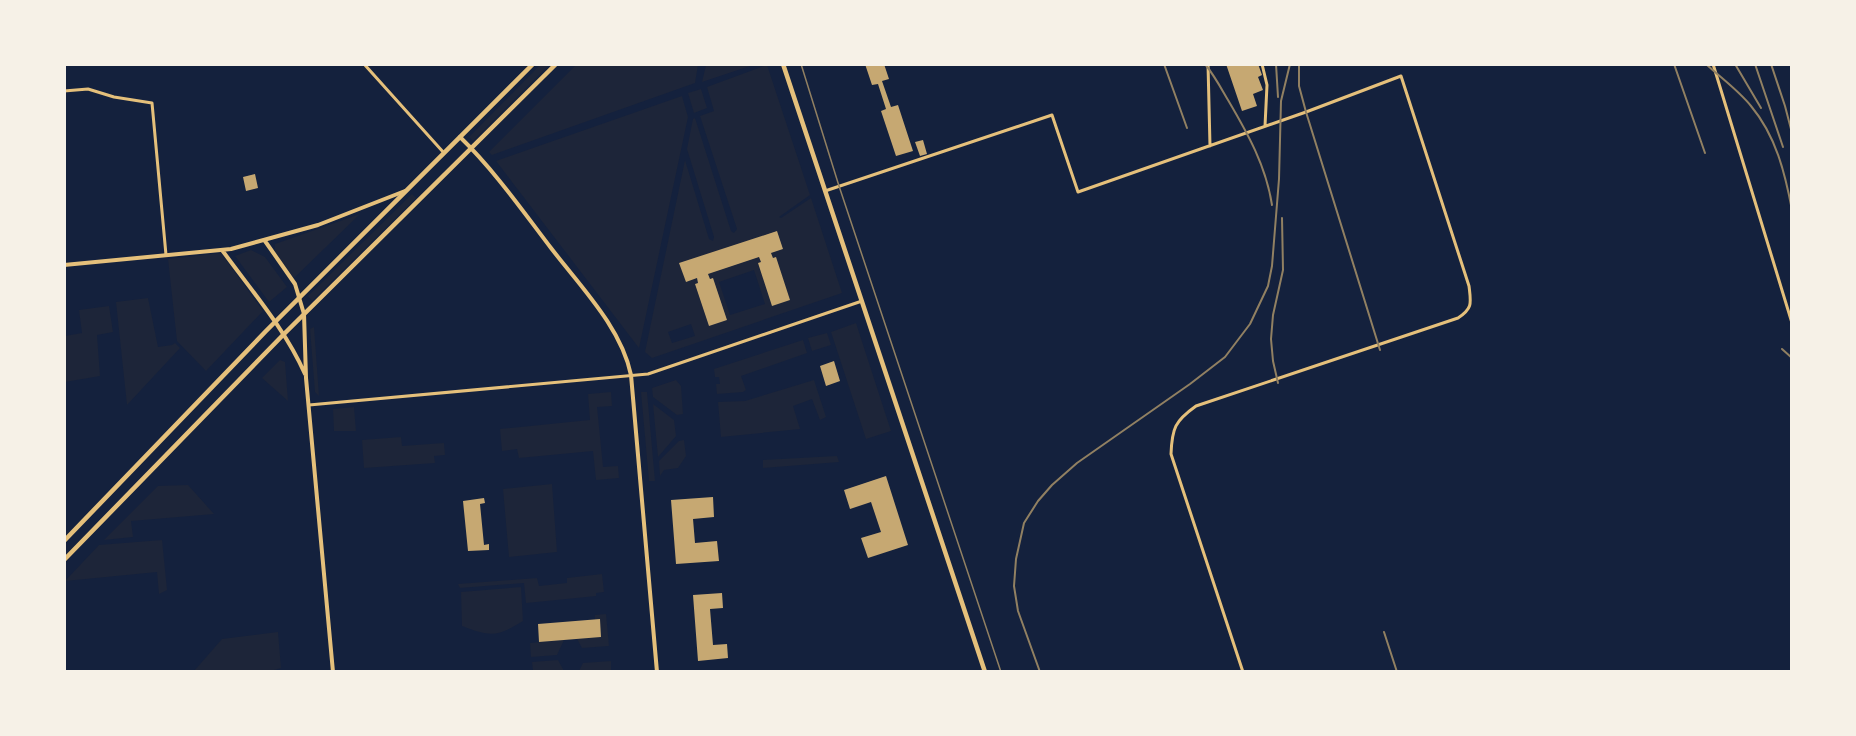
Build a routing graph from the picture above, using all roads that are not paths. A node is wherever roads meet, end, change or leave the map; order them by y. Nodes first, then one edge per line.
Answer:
1 (364, 64) edge
2 (533, 64) edge
3 (556, 64) edge
4 (783, 64) edge
5 (1208, 64) edge
6 (1262, 64) edge
7 (1713, 64) edge
8 (64, 91) edge
9 (1265, 126) junction
10 (460, 137) junction
11 (1210, 146) junction
12 (471, 148) junction
13 (444, 153) junction
14 (408, 190) junction
15 (825, 191) junction
16 (265, 241) junction
17 (222, 250) junction
18 (166, 256) junction
19 (64, 266) edge
20 (298, 299) junction
21 (862, 301) junction
22 (304, 314) junction
23 (274, 322) junction
24 (1791, 323) edge
25 (283, 335) junction
26 (631, 375) junction
27 (306, 378) junction
28 (309, 405) junction
29 (74, 532) junction
30 (64, 541) edge
31 (84, 541) junction
32 (64, 560) edge
33 (333, 672) edge
34 (657, 672) edge
35 (985, 672) edge
36 (1243, 672) edge

1 - 13 street
2 - 10 main road
3 - 12 main road
4 - 15 main road
5 - 11 street
6 - 9 street
7 - 24 street
8 - 18 street
9 - 11 street
9 - 36 street
10 - 12 street
10 - 13 main road
11 - 15 street
12 - 22 main road
12 - 26 street
13 - 14 main road
14 - 16 street
14 - 20 main road
15 - 21 main road
16 - 17 street
16 - 20 street
17 - 18 street
17 - 23 street
18 - 19 street
20 - 22 street
20 - 23 main road
21 - 26 street
21 - 35 main road
22 - 25 main road
22 - 27 street
23 - 25 street
23 - 29 main road
25 - 27 street
25 - 31 main road
26 - 28 street
26 - 34 street
27 - 28 street
28 - 33 street
29 - 30 main road
29 - 31 main road
31 - 32 main road

